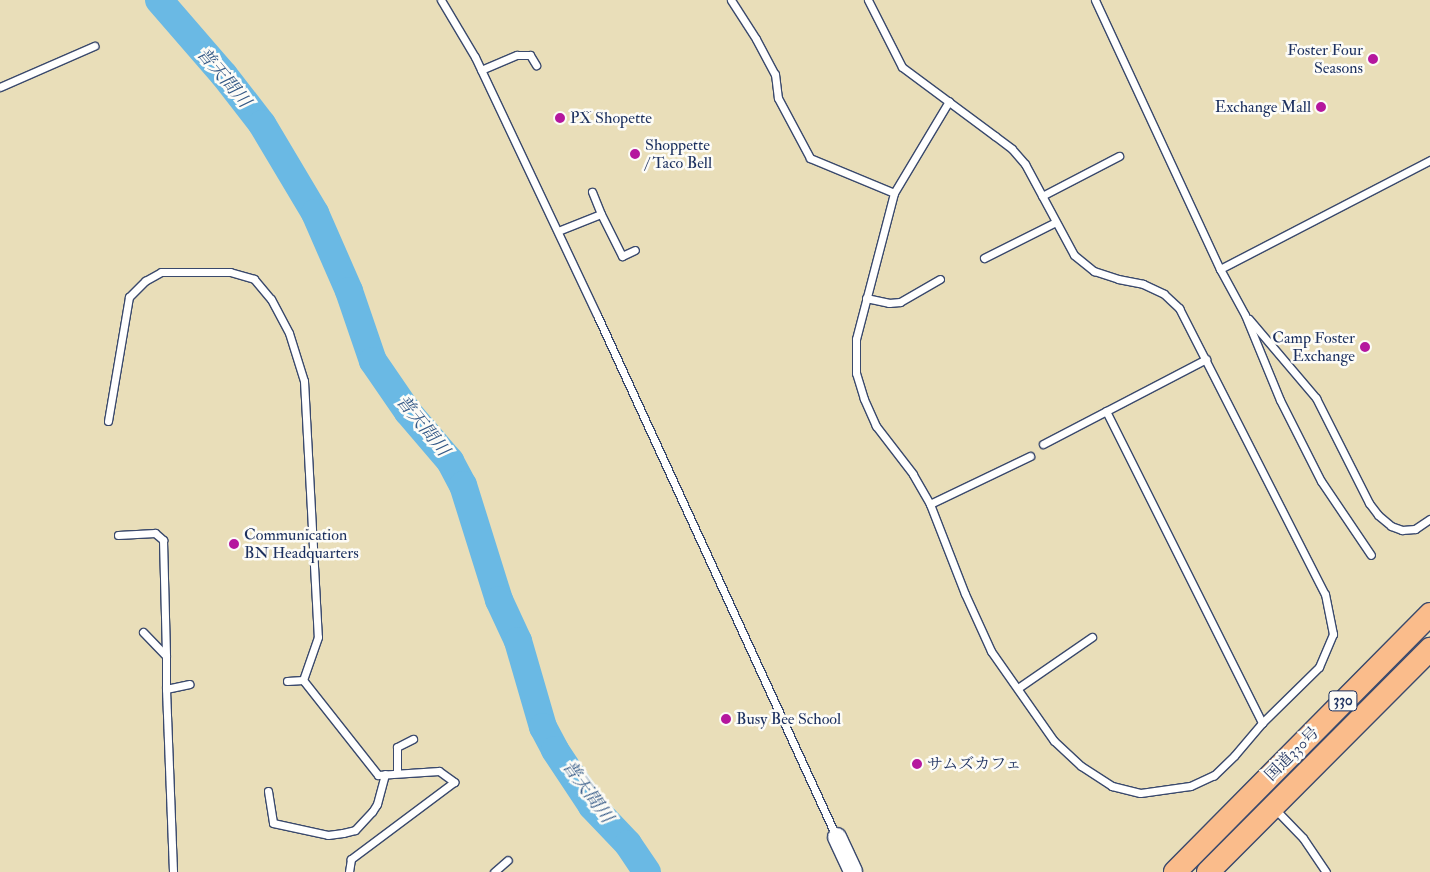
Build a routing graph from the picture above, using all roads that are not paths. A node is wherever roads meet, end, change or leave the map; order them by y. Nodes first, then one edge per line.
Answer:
1 (441, 0) edge
2 (730, 0) edge
3 (868, 0) edge
4 (1095, 0) edge
5 (94, 46) dead end
6 (536, 65) dead end
7 (481, 70) junction
8 (0, 87) edge
9 (948, 101) junction
10 (1119, 156) dead end
11 (1430, 160) edge
12 (592, 192) dead end
13 (894, 193) junction
14 (1042, 196) junction
15 (601, 214) junction
16 (1056, 222) junction
17 (558, 231) junction
18 (636, 250) dead end
19 (984, 258) dead end
20 (1220, 269) junction
21 (940, 279) dead end
22 (866, 298) junction
23 (1245, 315) junction
24 (1206, 359) junction
25 (1106, 411) junction
26 (108, 421) dead end
27 (1043, 444) dead end
28 (1030, 456) dead end
29 (930, 504) junction
30 (1430, 519) edge
31 (118, 535) dead end
32 (1371, 554) dead end
33 (1430, 614) edge
34 (143, 632) dead end
35 (1092, 637) dead end
36 (1430, 649) edge
37 (166, 656) junction
38 (303, 680) junction
39 (287, 681) dead end
40 (189, 684) dead end
41 (1018, 688) junction
42 (166, 689) junction
43 (1262, 723) junction
44 (413, 739) dead end
45 (397, 773) junction
46 (385, 774) junction
47 (268, 791) dead end
48 (1265, 798) junction
49 (837, 837) joint
50 (508, 860) dead end
51 (173, 872) edge
52 (349, 872) edge
53 (494, 872) edge
54 (853, 872) edge
55 (1174, 872) edge
56 (1208, 872) edge
57 (1326, 872) edge

1 - 7 lane
2 - 13 lane
3 - 9 lane
4 - 20 lane
5 - 8 lane
6 - 7 lane
7 - 17 lane
9 - 13 lane
9 - 14 lane
10 - 14 lane
11 - 20 lane
12 - 15 lane
13 - 22 lane
14 - 16 lane
15 - 17 lane
15 - 18 lane
16 - 19 lane
16 - 24 lane
17 - 49 lane
20 - 23 lane
21 - 22 lane
22 - 29 lane
23 - 30 lane
23 - 32 lane
24 - 25 lane
24 - 43 lane
25 - 27 lane
25 - 43 lane
26 - 38 lane
28 - 29 lane
29 - 41 lane
31 - 37 lane
33 - 48 highway, 国道330号 / 330
34 - 37 lane
35 - 41 lane
36 - 48 highway, 国道330号 / 330
37 - 42 lane
38 - 39 lane
38 - 46 lane
40 - 42 lane
41 - 43 lane
42 - 51 lane
44 - 45 lane
45 - 46 lane
45 - 52 lane
46 - 47 lane
48 - 55 highway, 国道330号 / 330
48 - 56 highway, 国道330号 / 330
48 - 57 lane
49 - 54 street
50 - 53 lane

